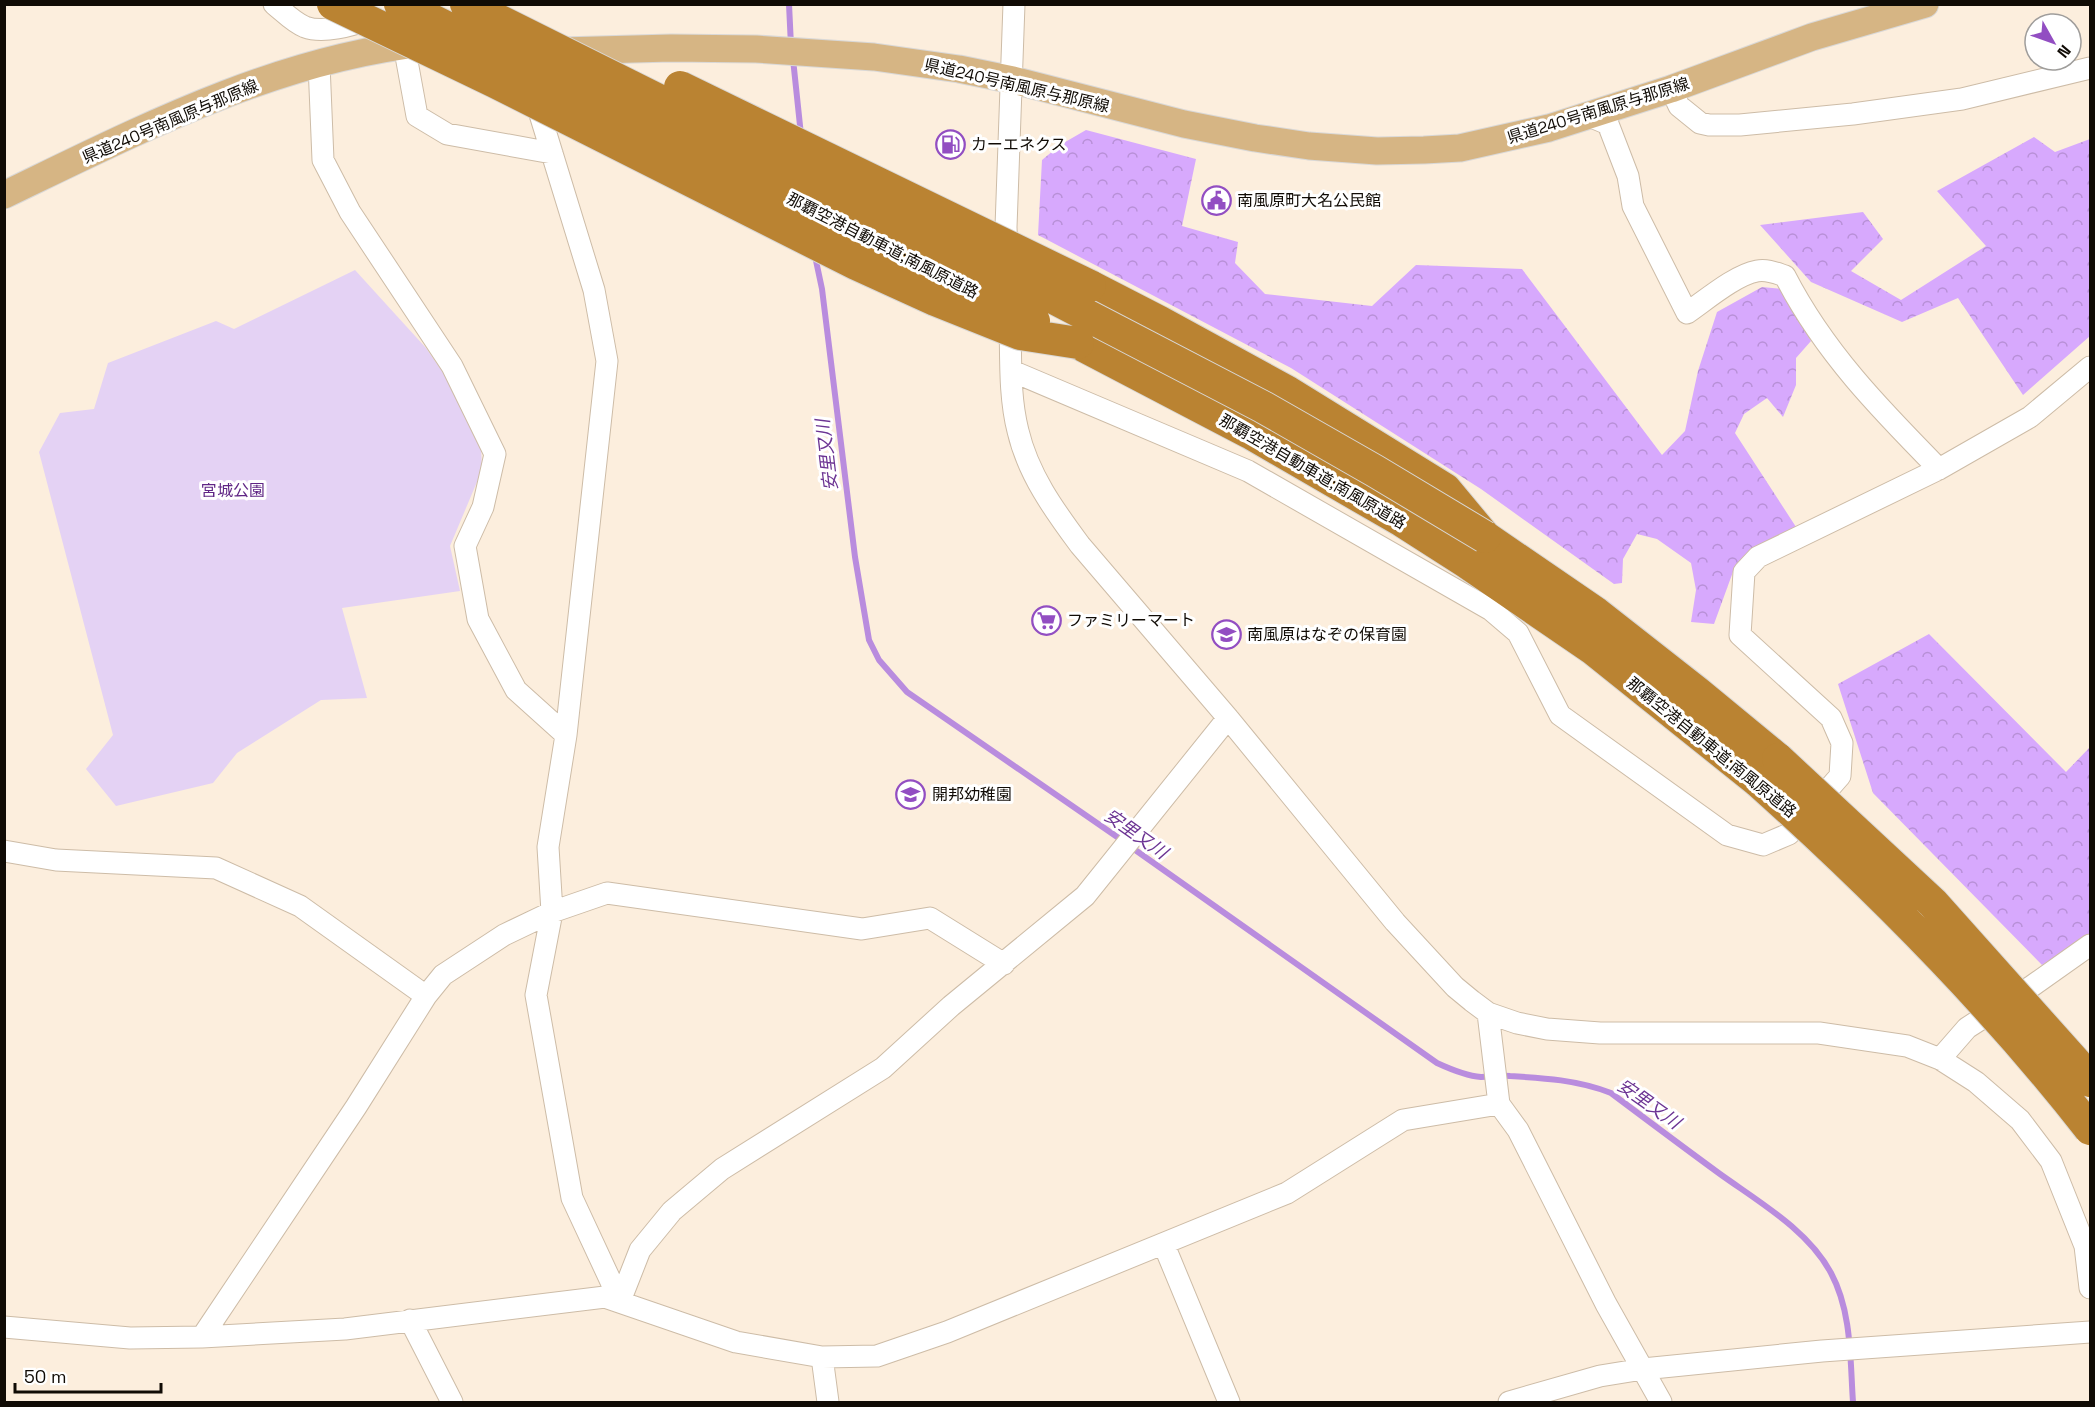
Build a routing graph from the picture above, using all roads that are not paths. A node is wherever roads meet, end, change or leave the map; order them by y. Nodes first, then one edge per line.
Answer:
1 (274, 4) edge
2 (333, 4) edge
3 (400, 4) edge
4 (407, 4) edge
5 (466, 4) edge
6 (491, 4) edge
7 (509, 4) edge
8 (1014, 4) edge
9 (1910, 7) edge
10 (404, 45) junction
11 (510, 45) junction
12 (319, 64) junction
13 (2091, 68) edge
14 (1013, 80) junction
15 (1671, 90) junction
16 (1589, 116) junction
17 (552, 153) junction
18 (4, 195) edge
19 (1078, 343) junction
20 (2091, 367) edge
21 (1012, 371) junction
22 (1939, 469) junction
23 (1485, 537) junction
24 (1228, 718) junction
25 (566, 735) junction
26 (1768, 771) junction
27 (4, 851) edge
28 (552, 912) junction
29 (2091, 945) edge
30 (1004, 964) junction
31 (426, 996) junction
32 (1488, 1013) junction
33 (1940, 1059) junction
34 (2091, 1081) edge
35 (1500, 1104) junction
36 (2091, 1129) edge
37 (1164, 1245) junction
38 (2091, 1288) edge
39 (620, 1301) junction
40 (410, 1320) junction
41 (4, 1327) edge
42 (2091, 1332) edge
43 (202, 1337) junction
44 (822, 1357) junction
45 (1643, 1369) junction
46 (452, 1402) edge
47 (828, 1402) edge
48 (1229, 1402) edge
49 (1509, 1402) edge
50 (1661, 1402) edge

1 - 4 street
2 - 19 highway, bridge
3 - 19 highway, 那覇空港自動車道;南風原道路, bridge
5 - 23 highway, 那覇空港自動車道;南風原道路, bridge
6 - 11 street
7 - 23 highway, bridge
8 - 14 street
9 - 15 main road, 県道240号南風原与那原線
10 - 11 main road, 県道240号南風原与那原線
10 - 12 main road, 県道240号南風原与那原線
10 - 17 street
11 - 14 main road, 県道240号南風原与那原線
11 - 17 street
12 - 18 main road, 県道240号南風原与那原線
12 - 25 street
13 - 15 street
14 - 16 main road, 県道240号南風原与那原線
14 - 21 street
15 - 16 main road, 県道240号南風原与那原線
16 - 22 street
17 - 25 street
19 - 26 highway, 那覇空港自動車道;南風原道路
20 - 22 street
21 - 22 street
21 - 24 street
23 - 26 highway, 那覇空港自動車道;南風原道路
24 - 30 street
24 - 32 street
25 - 28 street
26 - 34 highway, 那覇空港自動車道;南風原道路, bridge
26 - 36 highway, 那覇空港自動車道;南風原道路, bridge
27 - 31 street
28 - 30 street
28 - 31 street
28 - 39 street
29 - 33 street
30 - 39 street
31 - 43 street
32 - 33 street
32 - 35 street
33 - 38 street
35 - 37 street
35 - 45 street
37 - 44 street
37 - 48 street
39 - 40 street
39 - 44 street
40 - 43 street
40 - 46 street
41 - 43 street
42 - 45 street
44 - 47 street
45 - 49 street
45 - 50 street

